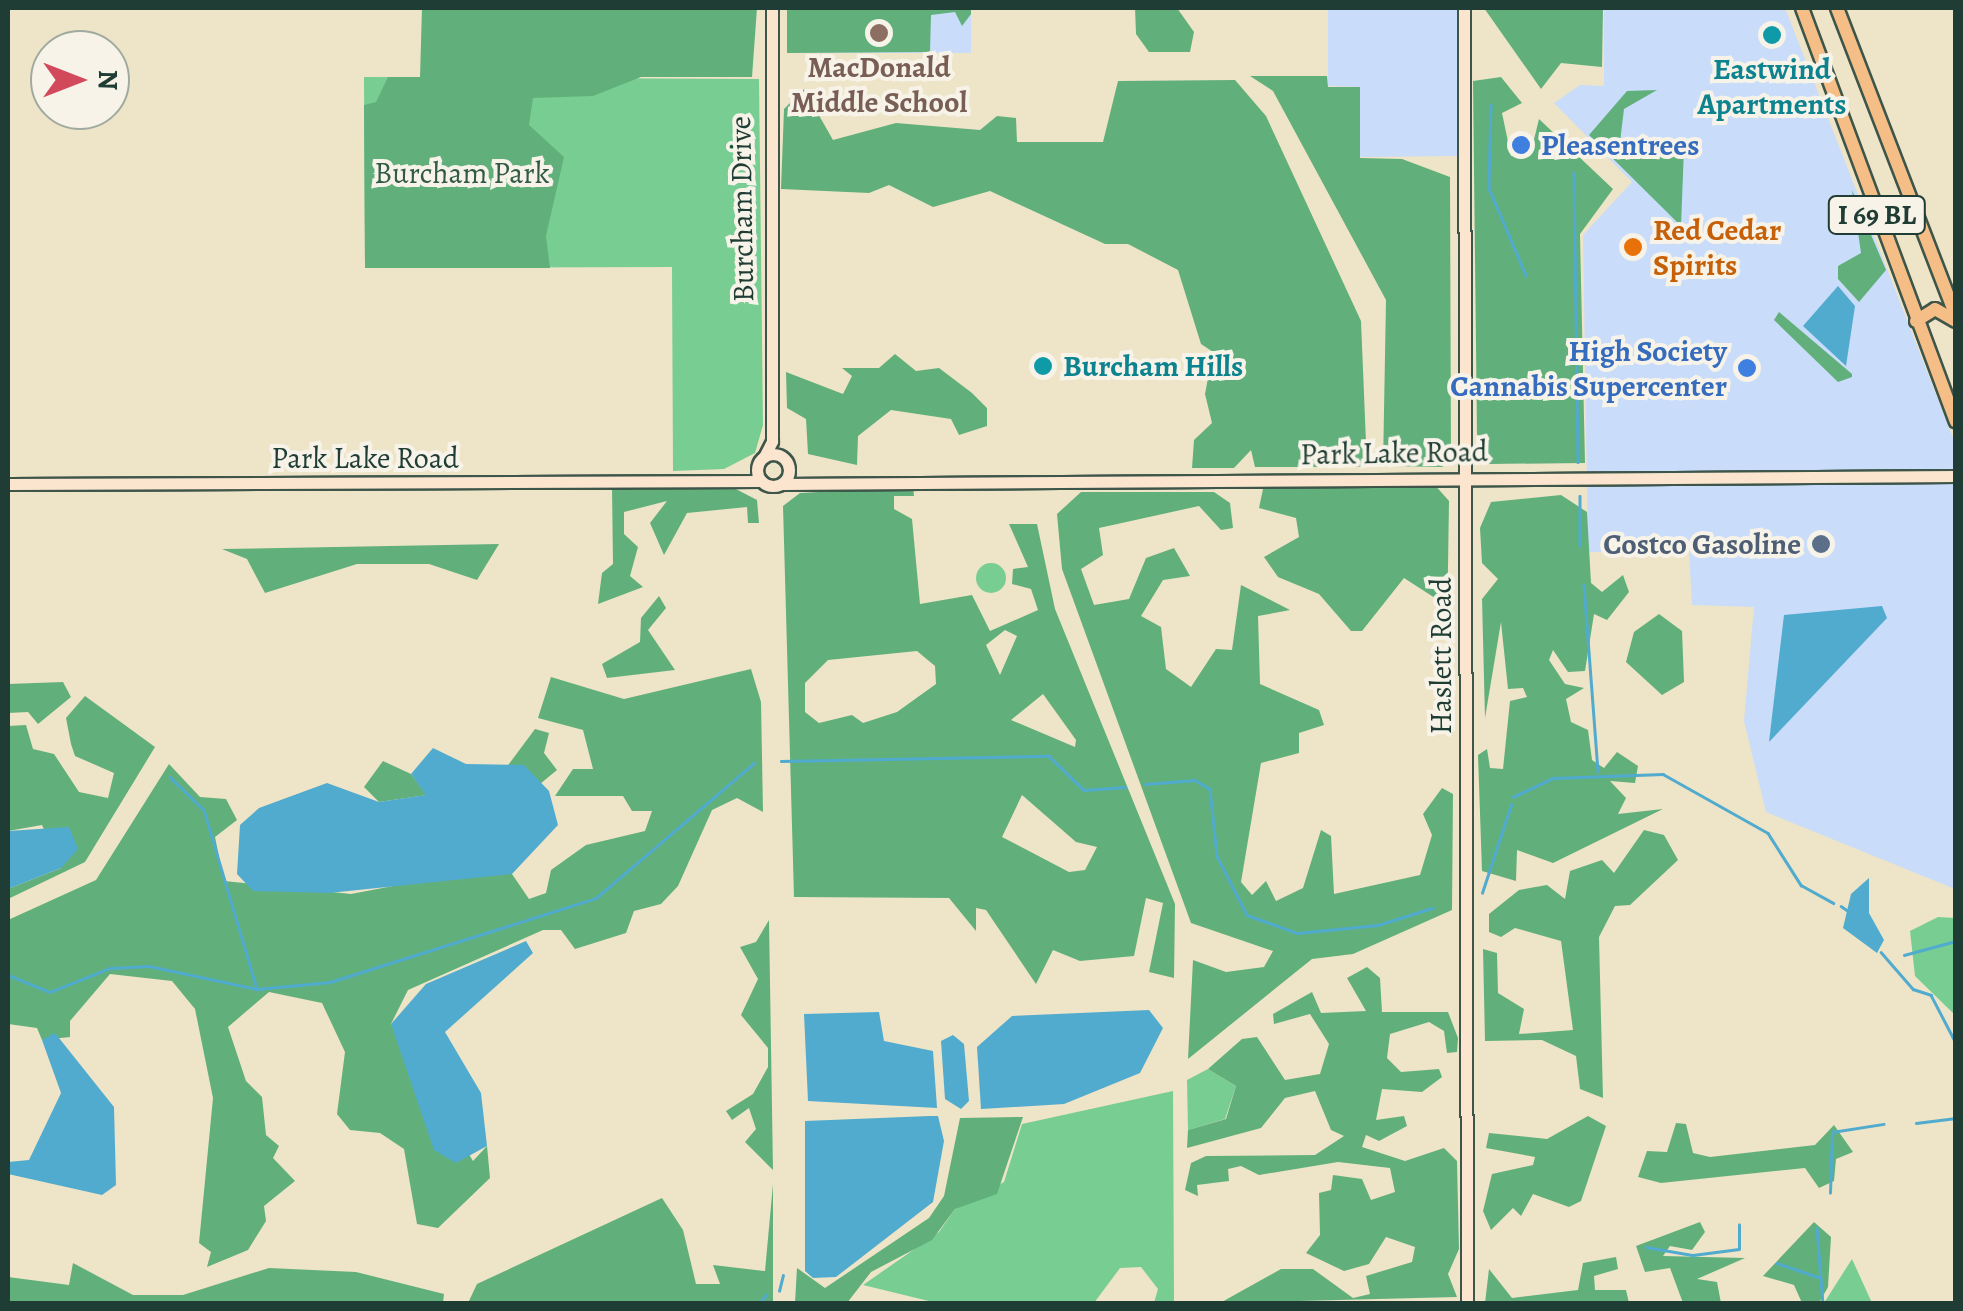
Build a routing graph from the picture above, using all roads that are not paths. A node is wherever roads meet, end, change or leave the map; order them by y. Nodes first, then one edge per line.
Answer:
1 (772, 8) edge
2 (1464, 8) edge
3 (1802, 8) edge
4 (1837, 8) edge
5 (1956, 318) edge
6 (1916, 321) junction
7 (771, 410) junction
8 (1956, 420) edge
9 (762, 459) junction
10 (787, 462) junction
11 (1465, 476) junction
12 (1956, 476) edge
13 (723, 479) junction
14 (761, 480) junction
15 (834, 480) junction
16 (8, 484) edge
17 (782, 484) junction
18 (1468, 1304) edge

1 - 7 street, Burcham Drive
2 - 11 street, Haslett Road
3 - 6 main road, I 69 BL
4 - 5 main road, I 69 BL
5 - 6 main road
6 - 8 main road, I 69 BL
7 - 9 street, Burcham Drive
7 - 10 street, Burcham Drive
9 - 10 street, Park Lake Road
9 - 13 street, Park Lake Road
9 - 14 street, Burcham Drive
10 - 15 street, Park Lake Road
10 - 17 street
11 - 12 street, Park Lake Road
11 - 15 street, Park Lake Road
11 - 18 street, Haslett Road
13 - 14 street, Park Lake Road
13 - 16 street, Park Lake Road
14 - 17 street, Park Lake Road
15 - 17 street, Park Lake Road

